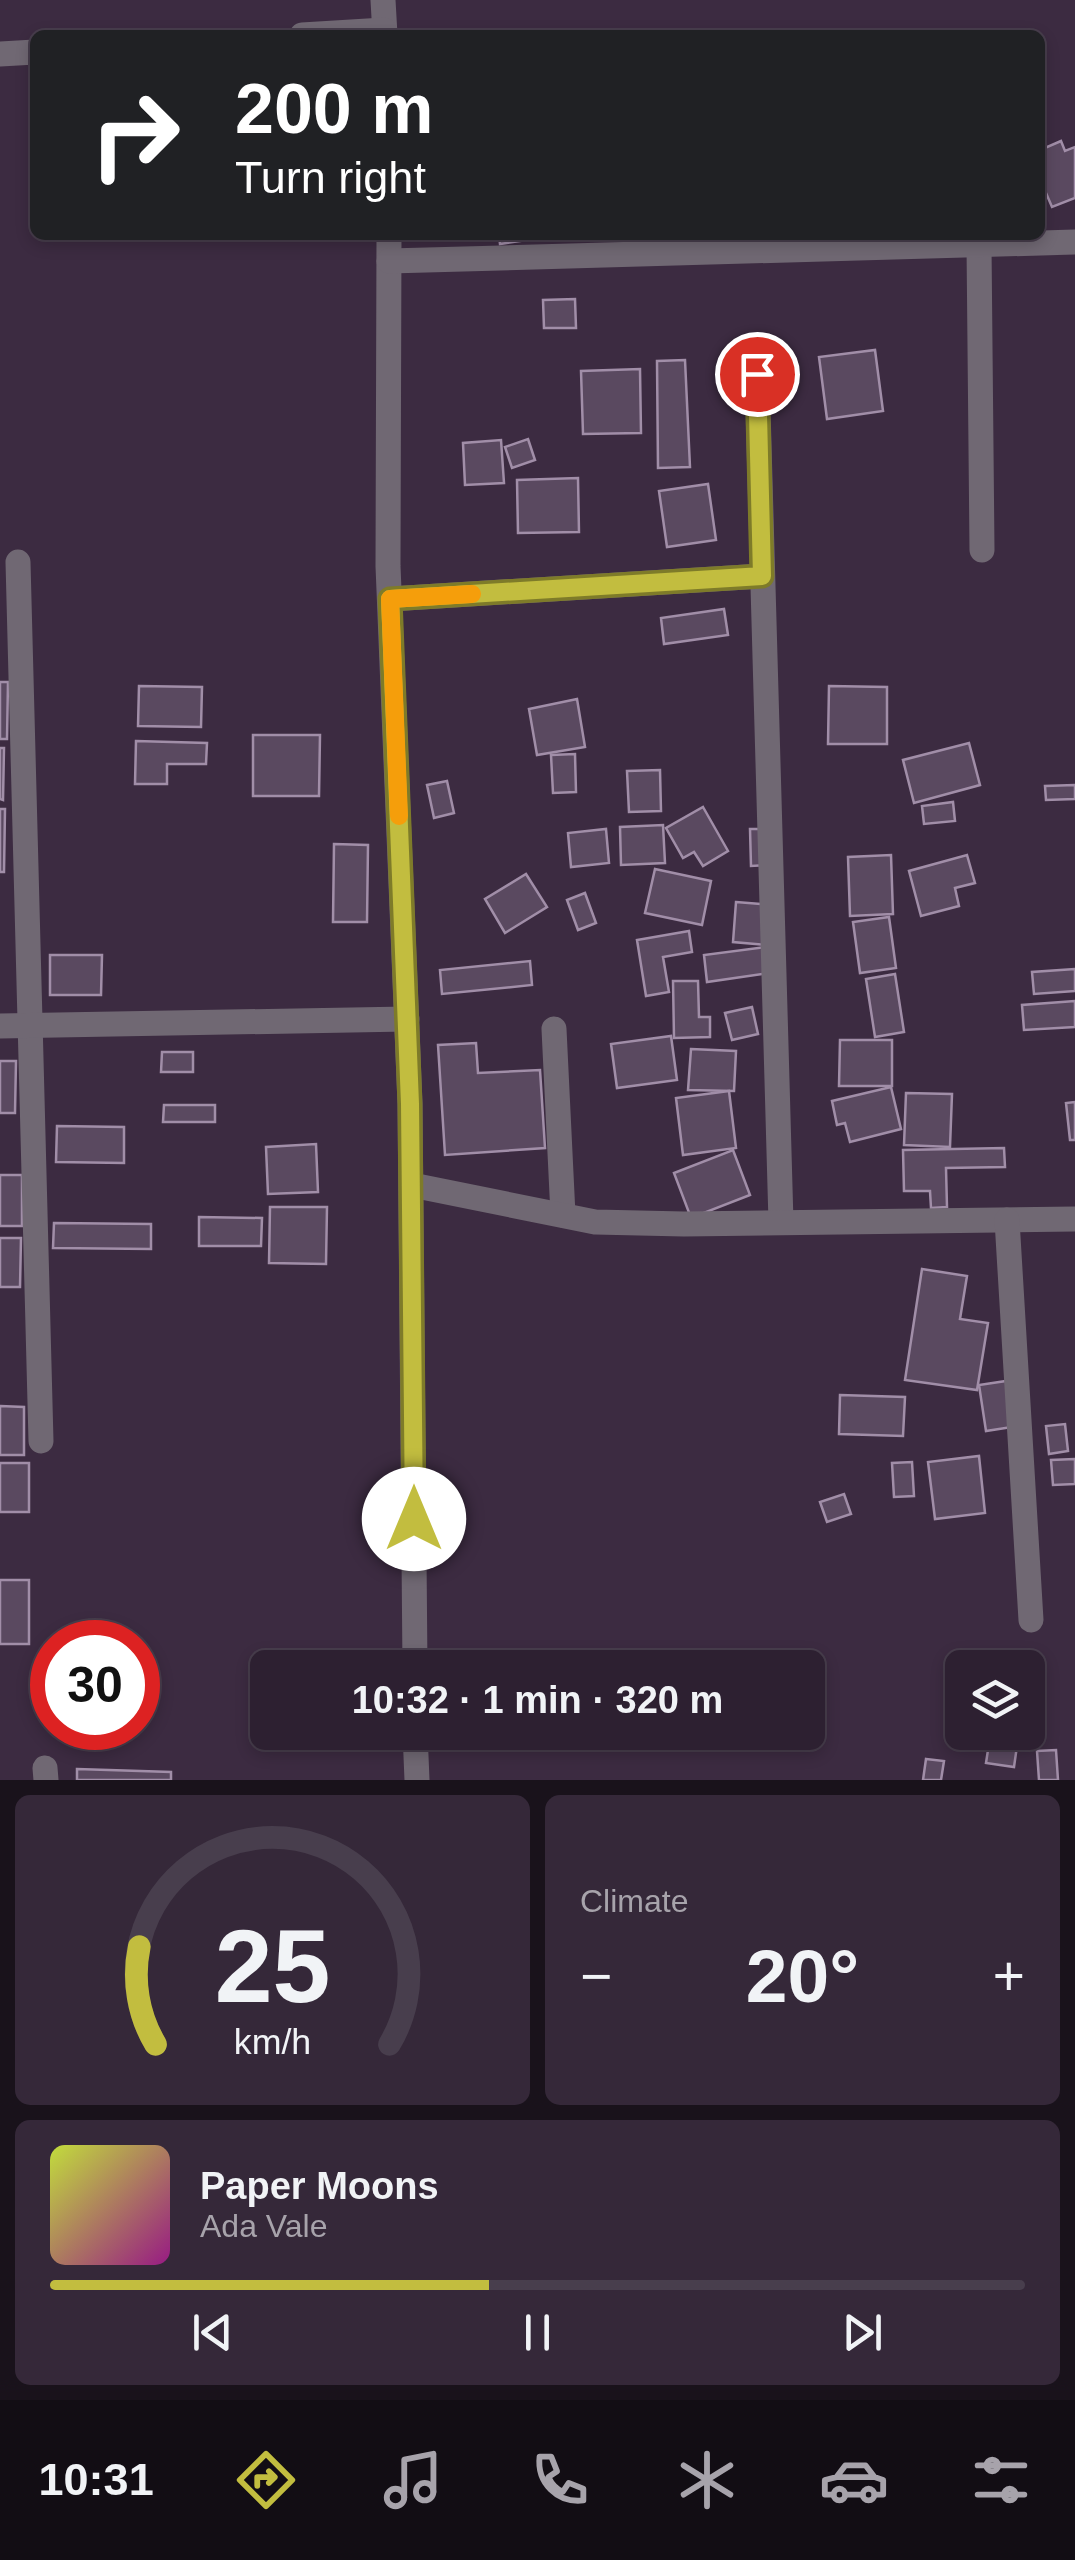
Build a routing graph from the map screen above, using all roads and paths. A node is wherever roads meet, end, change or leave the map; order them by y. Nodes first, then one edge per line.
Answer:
1 (383, 0) edge
2 (385, 30) edge
3 (30, 52) edge
4 (0, 54) edge
5 (389, 240) edge
6 (1075, 242) edge
7 (979, 246) junction
8 (389, 262) junction
9 (757, 374) dead end
10 (982, 550) dead end
11 (18, 562) dead end
12 (762, 576) junction
13 (390, 599) junction
14 (408, 1019) junction
15 (30, 1025) junction
16 (0, 1026) edge
17 (554, 1029) dead end
18 (412, 1185) junction
19 (562, 1215) junction
20 (1075, 1219) edge
21 (1007, 1220) junction
22 (781, 1222) junction
23 (40, 1441) dead end
24 (1032, 1620) dead end
25 (415, 1650) edge
26 (415, 1750) edge
27 (416, 1780) edge

1 - 2 street
3 - 4 street
5 - 8 street
6 - 7 street
7 - 8 street
7 - 10 street
8 - 13 street
9 - 12 street
11 - 15 street
12 - 13 street
12 - 22 street
13 - 14 street
14 - 15 street
14 - 18 street
15 - 16 street
15 - 23 street
17 - 19 street
18 - 19 street
18 - 25 street
19 - 22 street
20 - 21 street
21 - 22 street
21 - 24 street
26 - 27 street

